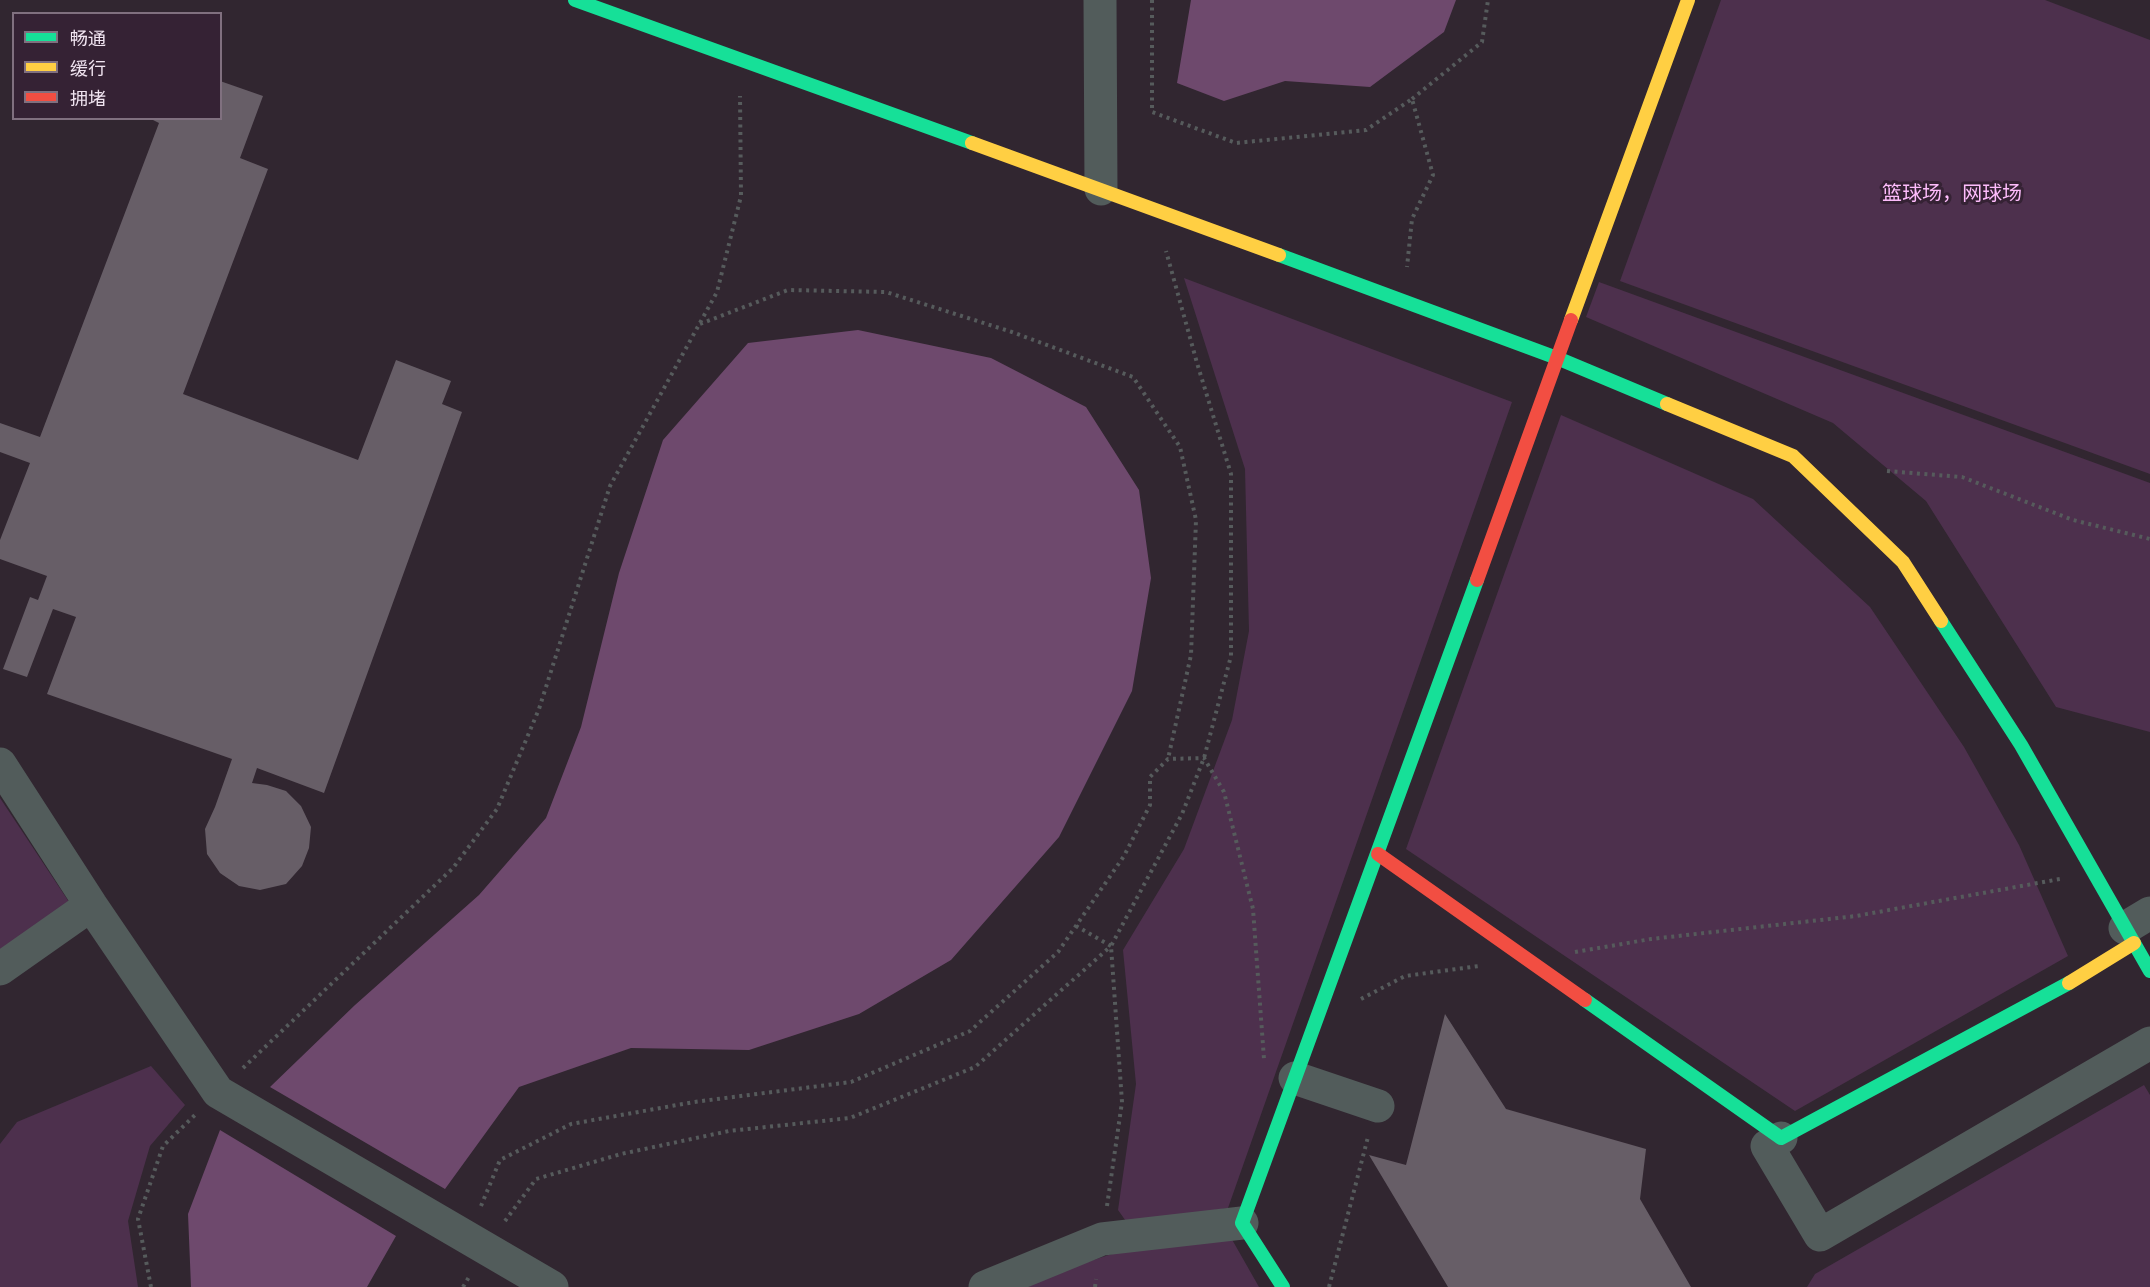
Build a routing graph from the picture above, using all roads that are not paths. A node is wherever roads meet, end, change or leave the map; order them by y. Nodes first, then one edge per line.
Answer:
1 (575, 0) edge
2 (1100, 0) edge
3 (1688, 0) edge
4 (1101, 189) junction
5 (1557, 358) junction
6 (0, 764) edge
7 (1378, 854) junction
8 (91, 905) junction
9 (2136, 928) edge
10 (0, 969) edge
11 (2150, 971) edge
12 (2150, 1043) edge
13 (1280, 1073) junction
14 (1374, 1118) road end
15 (1781, 1138) junction
16 (1242, 1223) junction
17 (552, 1287) edge
18 (985, 1287) edge
19 (1283, 1287) edge

1 - 4 street
2 - 4 street
3 - 5 street
4 - 5 street
5 - 7 street
5 - 9 street
6 - 8 street
7 - 13 street
7 - 15 street
8 - 10 street
8 - 17 street
9 - 11 street
9 - 15 street
12 - 15 street
13 - 14 street
13 - 16 street
16 - 18 street
16 - 19 street

